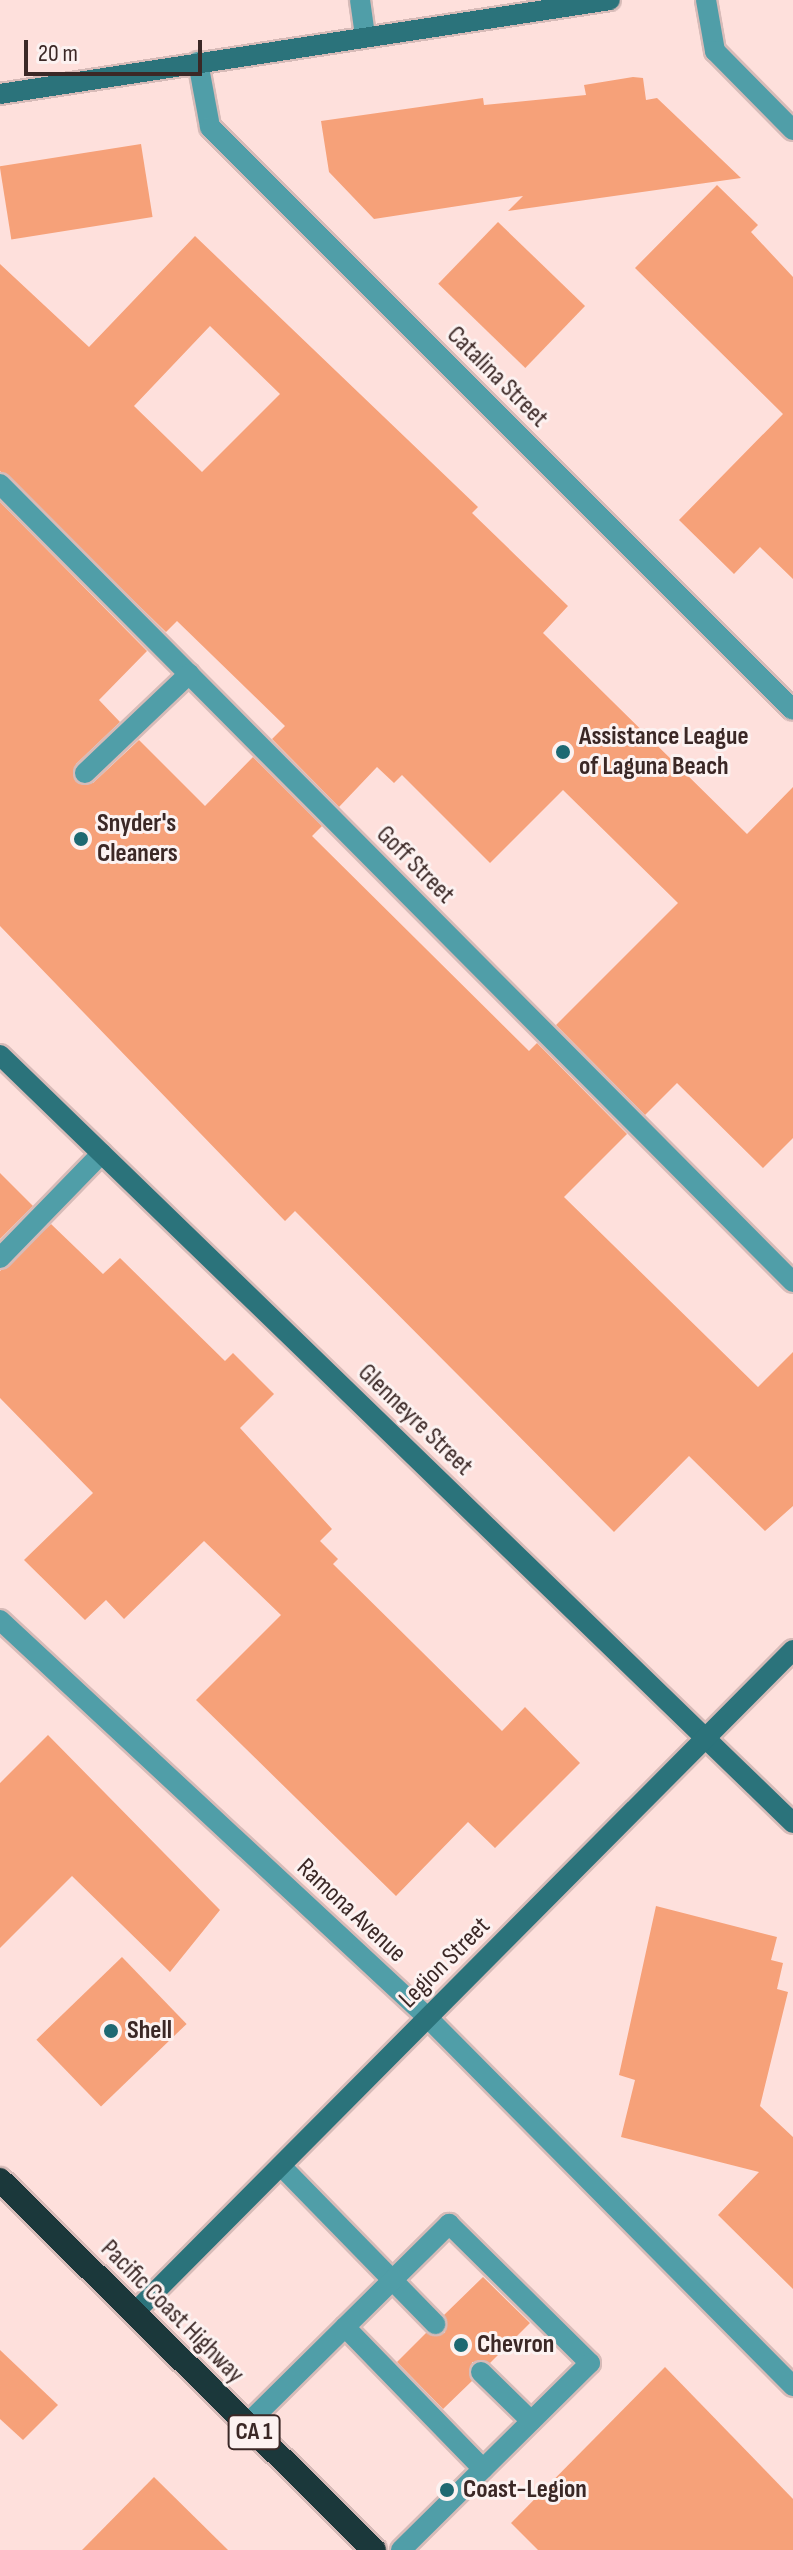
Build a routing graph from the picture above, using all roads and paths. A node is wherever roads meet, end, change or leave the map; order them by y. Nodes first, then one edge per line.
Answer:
1 (360, 0) edge
2 (610, 0) edge
3 (706, 0) edge
4 (365, 37) junction
5 (198, 62) junction
6 (0, 94) edge
7 (793, 130) edge
8 (0, 484) edge
9 (189, 674) junction
10 (793, 710) edge
11 (85, 773) dead end
12 (0, 1055) edge
13 (102, 1153) junction
14 (0, 1258) edge
15 (793, 1282) edge
16 (0, 1620) edge
17 (793, 1650) edge
18 (705, 1738) junction
19 (793, 1823) edge
20 (427, 2017) junction
21 (281, 2166) junction
22 (0, 2180) edge
23 (391, 2281) junction
24 (134, 2313) junction
25 (435, 2324) dead end
26 (345, 2327) junction
27 (481, 2372) dead end
28 (793, 2386) edge
29 (531, 2421) junction
30 (246, 2425) junction
31 (483, 2469) junction
32 (374, 2550) edge
33 (401, 2550) edge

1 - 4 street
2 - 4 main road
3 - 7 street
4 - 5 main road
5 - 6 main road
5 - 10 street, Catalina Street
8 - 9 street, Goff Street
9 - 11 street
9 - 15 street, Goff Street
12 - 13 main road, Glenneyre Street
13 - 14 street
13 - 18 main road, Glenneyre Street
16 - 20 street, Ramona Avenue
17 - 18 main road, Legion Street
18 - 19 main road, Glenneyre Street
18 - 20 main road, Legion Street
20 - 21 main road, Legion Street
20 - 28 street, Ramona Avenue
21 - 23 street
21 - 24 main road, Legion Street
22 - 24 highway, Pacific Coast Highway / CA 1
23 - 25 street
23 - 26 street
23 - 29 street
24 - 30 highway, Pacific Coast Highway / CA 1
26 - 30 street
26 - 31 street
27 - 29 street
29 - 31 street
30 - 32 highway, Pacific Coast Highway / CA 1
31 - 33 street

